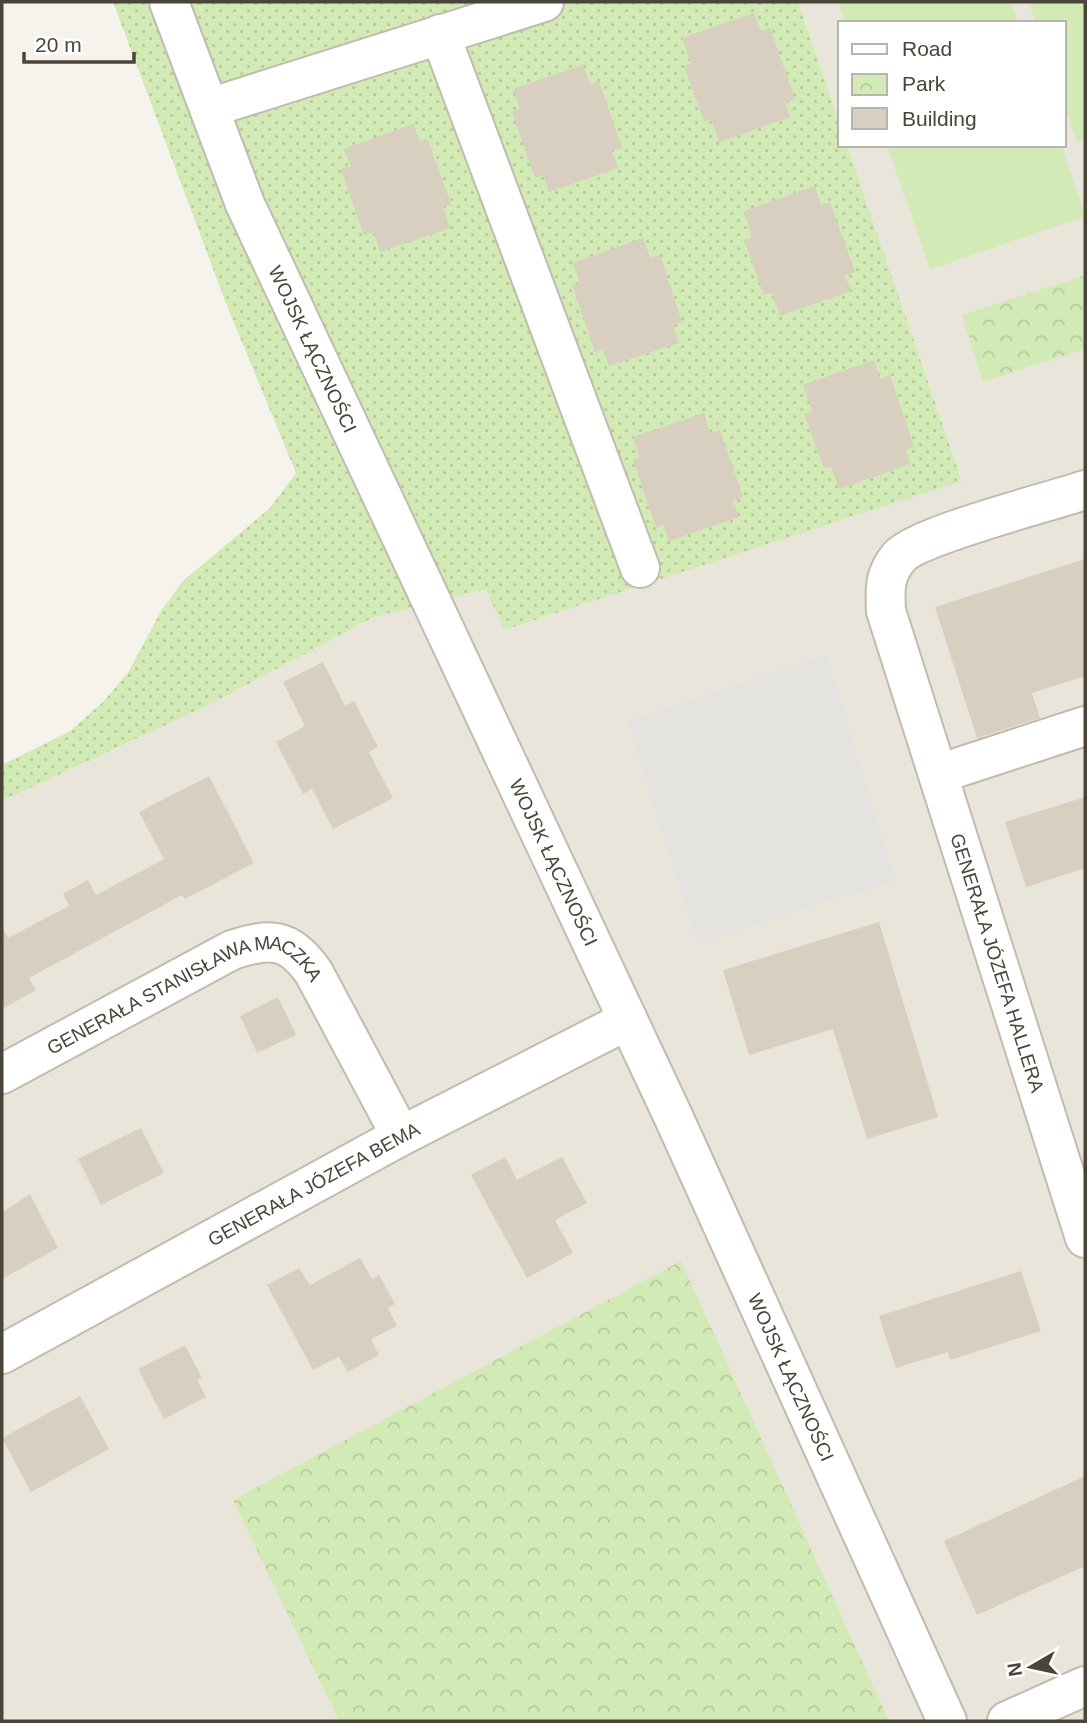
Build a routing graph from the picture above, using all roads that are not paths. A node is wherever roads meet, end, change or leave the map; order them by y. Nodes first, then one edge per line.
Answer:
1 (169, 2) edge
2 (544, 2) edge
3 (440, 34) junction
4 (209, 108) junction
5 (1085, 490) edge
6 (640, 568) dead end
7 (1085, 726) edge
8 (938, 774) junction
9 (628, 1020) junction
10 (2, 1074) edge
11 (401, 1136) junction
12 (1072, 1147) edge
13 (1085, 1238) edge
14 (2, 1354) edge
15 (1085, 1686) edge
16 (947, 1721) edge
17 (1007, 1721) edge

1 - 4 street, WOJSK ŁĄCZNOŚCI
2 - 3 street
3 - 4 street
3 - 6 street
4 - 9 street, WOJSK ŁĄCZNOŚCI
5 - 8 street, GENERAŁA JÓZEFA HALLERA
7 - 8 street
8 - 12 street, GENERAŁA JÓZEFA HALLERA
9 - 11 street, GENERAŁA JÓZEFA BEMA
9 - 16 street, WOJSK ŁĄCZNOŚCI
10 - 11 street, GENERAŁA STANISŁAWA MACZKA
11 - 14 street, GENERAŁA JÓZEFA BEMA
12 - 13 street, GENERAŁA JÓZEFA HALLERA
15 - 17 street

